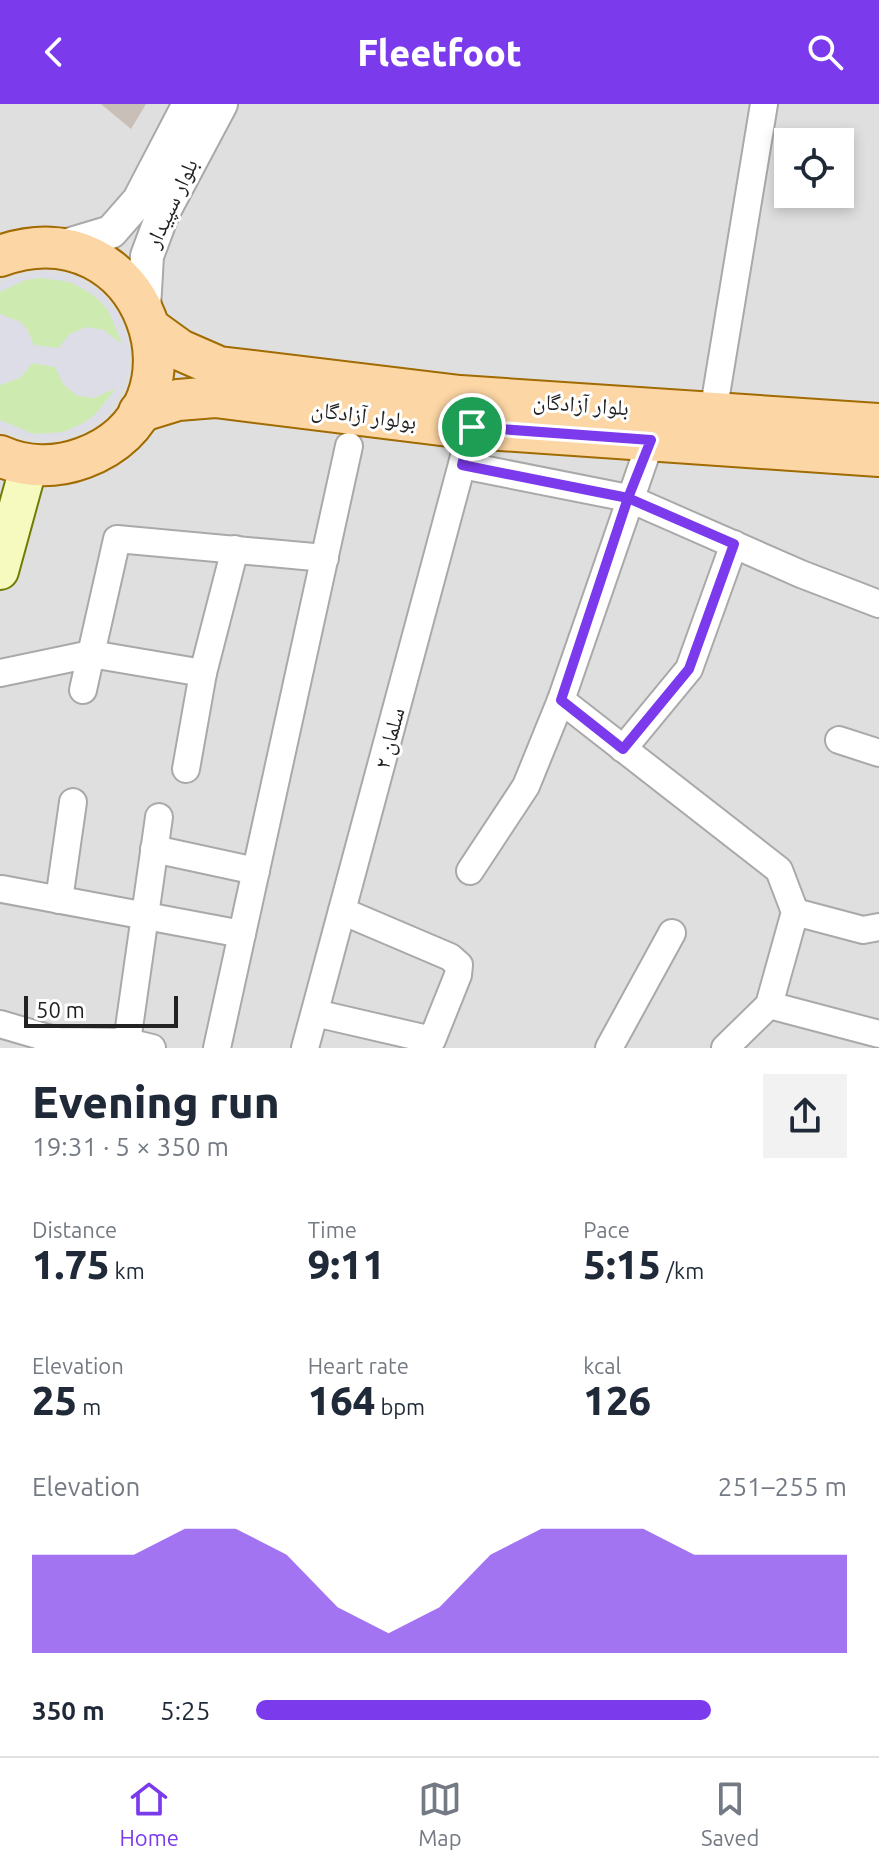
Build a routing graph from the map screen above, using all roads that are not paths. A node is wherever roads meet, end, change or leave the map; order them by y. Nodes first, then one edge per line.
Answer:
1 (189, 104) edge
2 (221, 104) edge
3 (764, 104) edge
4 (61, 247) junction
5 (0, 256) edge
6 (147, 318) junction
7 (139, 412) junction
8 (713, 413) junction
9 (879, 424) edge
10 (651, 440) junction
11 (349, 446) dead end
12 (467, 446) junction
13 (879, 456) edge
14 (14, 460) edge
15 (628, 498) junction
16 (734, 544) junction
17 (235, 549) junction
18 (325, 558) junction
19 (0, 571) edge
20 (879, 604) edge
21 (91, 654) junction
22 (0, 673) edge
23 (203, 673) junction
24 (83, 690) dead end
25 (561, 700) junction
26 (839, 740) dead end
27 (623, 749) junction
28 (879, 753) edge
29 (186, 769) dead end
30 (73, 802) dead end
31 (159, 817) dead end
32 (154, 849) junction
33 (256, 871) junction
34 (470, 871) dead end
35 (2, 889) dead end
36 (59, 900) junction
37 (342, 911) junction
38 (795, 912) junction
39 (147, 915) junction
40 (879, 927) edge
41 (672, 933) dead end
42 (242, 934) junction
43 (769, 1005) junction
44 (315, 1013) junction
45 (0, 1024) edge
46 (879, 1034) edge
47 (122, 1045) edge
48 (217, 1048) edge
49 (305, 1048) edge
50 (609, 1048) edge
51 (725, 1048) edge

1 - 4 street, بلوار سپیدار
2 - 6 street, بلوار سپیدار
3 - 8 street
4 - 5 main road
4 - 6 main road, بلوار آزادگان
6 - 7 main road
6 - 8 main road, بلوار آزادگان
7 - 12 main road, بولوار آزادگان
7 - 14 main road
8 - 9 main road, بلوار آزادگان
10 - 12 main road, بولوار آزادگان
10 - 13 main road, بولوار آزادگان
10 - 15 street
11 - 18 street
12 - 15 street
12 - 37 street, سلمان ۲
14 - 19 main road
15 - 16 street
15 - 25 street
16 - 20 street
16 - 27 street
17 - 18 street
17 - 21 street
17 - 23 street
18 - 33 street
21 - 22 street
21 - 23 street
21 - 24 street
23 - 29 street
25 - 27 street
25 - 34 street
26 - 28 street
27 - 38 street
30 - 36 street
31 - 32 street
32 - 33 street
32 - 39 street
33 - 42 street
35 - 36 street
36 - 39 street
37 - 44 street, سلمان ۲
37 - 44 street
38 - 40 street
38 - 43 street
39 - 42 street
39 - 47 street
41 - 50 street
42 - 48 street
43 - 46 street
43 - 51 street
44 - 49 street, سلمان ۲
45 - 47 street

